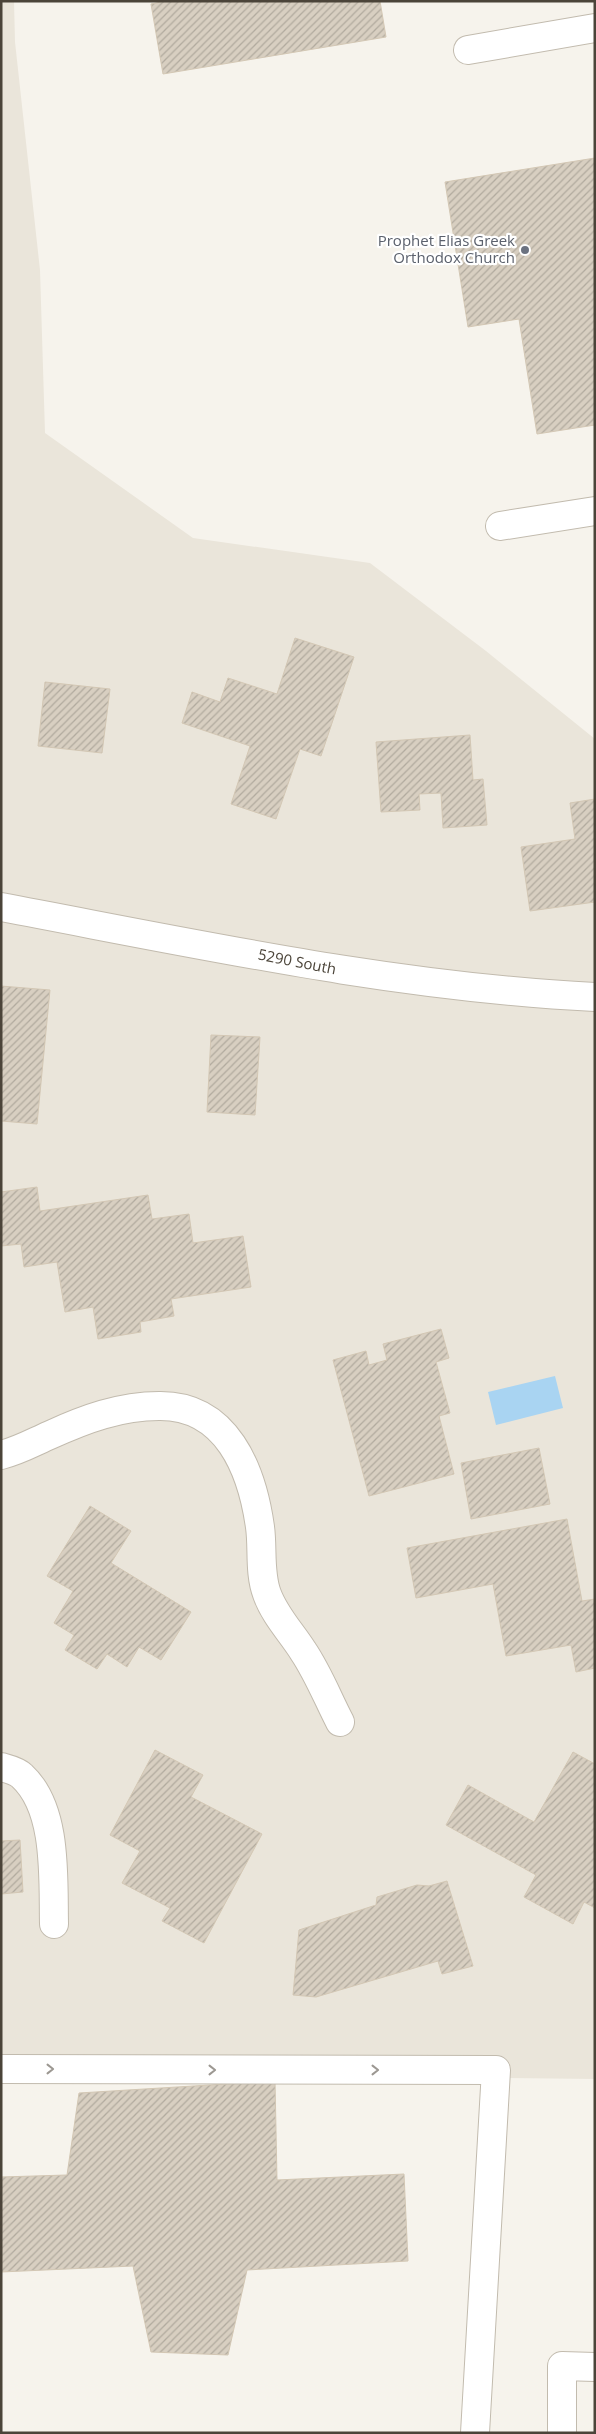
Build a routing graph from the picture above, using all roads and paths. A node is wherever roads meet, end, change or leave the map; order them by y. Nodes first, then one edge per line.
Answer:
1 (595, 28) edge
2 (468, 50) dead end
3 (595, 511) edge
4 (500, 526) dead end
5 (1, 907) edge
6 (595, 997) edge
7 (1, 1455) edge
8 (340, 1722) dead end
9 (1, 1766) edge
10 (54, 1924) dead end
11 (1, 2069) edge
12 (595, 2367) edge
13 (475, 2433) edge
14 (562, 2433) edge

1 - 2 street
3 - 4 street
5 - 6 street, 5290 South
7 - 8 street
9 - 10 street
11 -> 13 street
12 - 14 street

